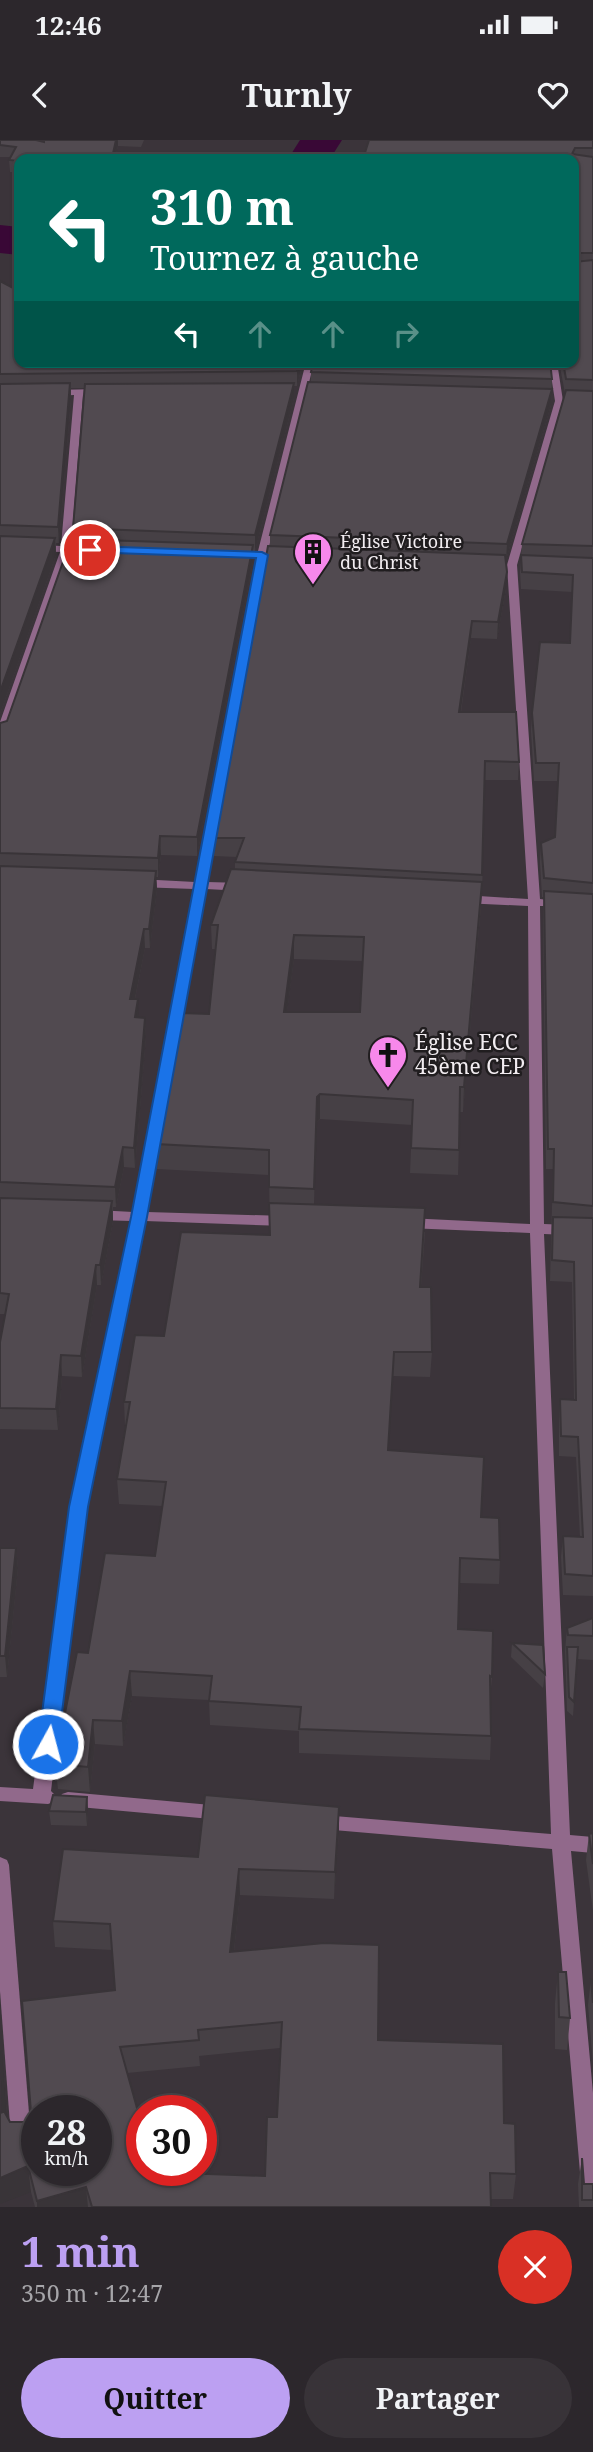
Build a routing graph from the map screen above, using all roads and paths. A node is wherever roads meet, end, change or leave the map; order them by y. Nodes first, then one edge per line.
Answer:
1 (308, 368) edge
2 (554, 368) edge
3 (79, 392) junction
4 (107, 392) edge
5 (39, 393) edge
6 (546, 401) edge
7 (559, 401) junction
8 (570, 401) edge
9 (26, 548) edge
10 (66, 549) junction
11 (92, 550) edge
12 (0, 738) edge
13 (121, 882) edge
14 (202, 885) junction
15 (257, 888) edge
16 (451, 898) edge
17 (534, 903) junction
18 (558, 904) edge
19 (84, 1214) edge
20 (139, 1217) junction
21 (304, 1221) edge
22 (386, 1223) edge
23 (537, 1226) junction
24 (593, 1231) edge
25 (0, 1794) edge
26 (41, 1797) junction
27 (246, 1815) edge
28 (301, 1820) edge
29 (561, 1844) junction
30 (593, 1845) edge
31 (0, 1865) edge
32 (20, 2138) edge
33 (593, 2207) edge

1 - 14 street
2 - 7 street
3 - 4 street
3 - 5 street
3 - 10 street
6 - 7 street
7 - 8 street
7 - 17 street
9 - 10 street
10 - 11 street
10 - 12 street
13 - 14 street
14 - 15 street
14 - 20 street
16 - 17 street
17 - 18 street
17 - 23 street
19 - 20 street
20 - 21 street
20 - 26 street
22 - 23 street
23 - 24 street
23 - 29 street
25 - 26 street
26 - 27 street
28 - 29 street
29 - 30 street
29 - 33 street
31 - 32 street

